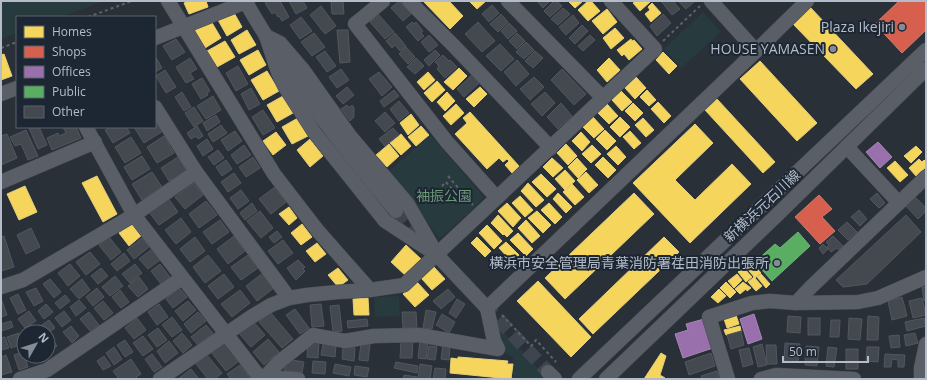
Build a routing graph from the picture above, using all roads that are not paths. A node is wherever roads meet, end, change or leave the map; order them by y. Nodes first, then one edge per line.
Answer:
1 (168, 1) edge
2 (246, 1) edge
3 (383, 1) edge
4 (409, 1) edge
5 (508, 1) edge
6 (611, 1) edge
7 (807, 1) edge
8 (705, 4) edge
9 (183, 28) junction
10 (266, 36) junction
11 (156, 38) edge
12 (926, 50) edge
13 (756, 51) junction
14 (926, 69) edge
15 (16, 88) edge
16 (1, 94) edge
17 (602, 98) junction
18 (156, 109) edge
19 (87, 128) edge
20 (95, 142) junction
21 (847, 147) junction
22 (551, 148) junction
23 (196, 172) junction
24 (926, 177) edge
25 (1, 182) edge
26 (497, 198) junction
27 (899, 203) junction
28 (396, 211) tunnel mouth
29 (134, 215) junction
30 (437, 255) junction
31 (926, 277) edge
32 (182, 278) junction
33 (1, 287) edge
34 (370, 290) junction
35 (289, 298) junction
36 (796, 303) junction
37 (489, 306) junction
38 (226, 334) junction
39 (926, 344) edge
40 (20, 379) edge
41 (160, 379) edge
42 (262, 379) edge
43 (274, 379) edge
44 (298, 379) edge
45 (580, 379) edge
46 (606, 379) edge
47 (728, 379) edge
48 (760, 379) edge
49 (854, 379) edge
50 (920, 379) edge

1 - 9 street
2 - 9 street
2 - 10 street
3 - 26 street
4 - 22 street
5 - 17 street
6 - 17 street
7 - 13 street
8 - 13 street
9 - 11 street
9 - 34 street
10 - 28 street
10 - 30 street
10 - 30 street
12 - 45 street, 新横浜元石川線
13 - 37 street
14 - 21 street, 新横浜元石川線
15 - 16 street
17 - 22 street
18 - 23 street
19 - 20 street
20 - 25 street
20 - 29 street
21 - 27 street
21 - 46 street, 新横浜元石川線
22 - 26 street
23 - 29 street
23 - 35 street
24 - 27 street
26 - 30 street
27 - 36 street
29 - 32 street
29 - 33 street
30 - 34 street
30 - 37 street
31 - 36 street
32 - 38 street
32 - 40 street
34 - 35 street
35 - 38 street
36 - 47 street
37 - 42 street
38 - 41 street
38 - 42 street
39 - 50 street
43 - 44 street
48 - 49 street

